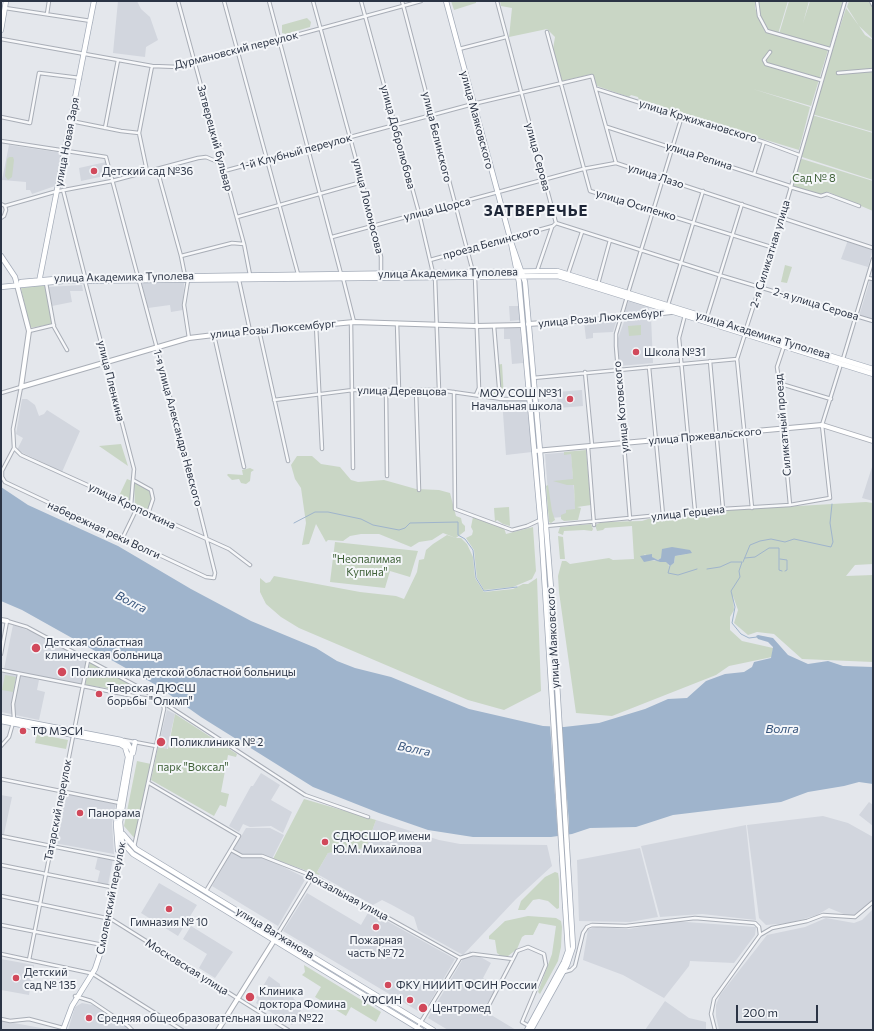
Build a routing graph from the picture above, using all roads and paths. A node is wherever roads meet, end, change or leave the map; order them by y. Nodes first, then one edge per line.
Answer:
1 (6, 1) edge
2 (49, 1) edge
3 (94, 1) edge
4 (178, 1) edge
5 (224, 1) edge
6 (270, 1) edge
7 (313, 1) edge
8 (361, 1) edge
9 (402, 1) edge
10 (421, 1) edge
11 (446, 1) edge
12 (497, 1) edge
13 (757, 1) edge
14 (845, 1) edge
15 (871, 1) edge
16 (873, 5) edge
17 (403, 6) junction
18 (4, 8) junction
19 (47, 14) junction
20 (365, 16) junction
21 (91, 21) junction
22 (320, 28) junction
23 (1, 30) edge
24 (547, 32) dead end
25 (506, 37) junction
26 (1, 39) edge
27 (280, 39) junction
28 (830, 49) junction
29 (459, 50) junction
30 (238, 51) junction
31 (770, 52) dead end
32 (85, 53) junction
33 (118, 60) junction
34 (195, 62) junction
35 (152, 66) junction
36 (873, 70) edge
37 (838, 73) dead end
38 (592, 76) joint
39 (80, 78) junction
40 (821, 80) junction
41 (561, 83) junction
42 (596, 88) junction
43 (521, 92) junction
44 (473, 104) junction
45 (432, 115) junction
46 (682, 116) junction
47 (1, 117) edge
48 (71, 121) junction
49 (394, 126) junction
50 (606, 127) junction
51 (105, 128) junction
52 (139, 133) junction
53 (350, 138) junction
54 (1, 141) edge
55 (764, 142) junction
56 (673, 147) junction
57 (309, 149) junction
58 (65, 152) junction
59 (799, 155) junction
60 (267, 159) junction
61 (616, 163) junction
62 (157, 169) junction
63 (583, 169) junction
64 (147, 171) junction
65 (224, 171) junction
66 (754, 174) junction
67 (663, 179) junction
68 (545, 180) junction
69 (112, 181) junction
70 (362, 182) junction
71 (790, 187) junction
72 (63, 190) junction
73 (57, 191) junction
74 (703, 191) junction
75 (320, 194) junction
76 (497, 194) junction
77 (1, 204) edge
78 (742, 204) junction
79 (279, 205) junction
80 (455, 205) junction
81 (5, 206) junction
82 (859, 206) dead end
83 (653, 211) junction
84 (419, 213) junction
85 (237, 217) junction
86 (1, 218) edge
87 (782, 218) junction
88 (556, 223) junction
89 (693, 223) junction
90 (374, 226) junction
91 (553, 226) junction
92 (582, 232) junction
93 (732, 236) junction
94 (332, 237) junction
95 (510, 238) junction
96 (610, 240) junction
97 (244, 244) junction
98 (771, 247) junction
99 (873, 248) edge
100 (467, 249) junction
101 (641, 250) junction
102 (1, 256) edge
103 (181, 256) junction
104 (873, 259) edge
105 (430, 260) junction
106 (681, 263) junction
107 (537, 271) junction
108 (381, 273) junction
109 (298, 274) junction
110 (474, 274) junction
111 (517, 274) junction
112 (523, 274) junction
113 (568, 274) junction
114 (250, 275) junction
115 (434, 275) junction
116 (342, 276) junction
117 (719, 276) junction
118 (140, 278) junction
119 (186, 278) junction
120 (868, 278) junction
121 (85, 279) junction
122 (239, 279) junction
123 (246, 279) junction
124 (873, 279) edge
125 (47, 280) junction
126 (40, 281) junction
127 (17, 284) junction
128 (598, 284) junction
129 (1, 286) edge
130 (759, 287) junction
131 (628, 295) junction
132 (668, 305) junction
133 (675, 310) junction
134 (685, 315) junction
135 (856, 316) junction
136 (621, 318) junction
137 (706, 318) junction
138 (873, 321) edge
139 (353, 322) junction
140 (397, 323) junction
141 (436, 324) junction
142 (54, 325) junction
143 (316, 325) junction
144 (526, 325) junction
145 (476, 326) junction
146 (494, 326) junction
147 (259, 330) junction
148 (29, 331) junction
149 (250, 331) junction
150 (746, 332) junction
151 (214, 335) junction
152 (189, 338) junction
153 (784, 346) junction
154 (157, 347) junction
155 (67, 350) dead end
156 (737, 359) junction
157 (710, 361) junction
158 (106, 362) junction
159 (842, 362) junction
160 (681, 364) junction
161 (649, 366) junction
162 (618, 369) junction
163 (873, 369) edge
164 (585, 372) junction
165 (873, 374) edge
166 (533, 378) junction
167 (22, 381) junction
168 (778, 383) junction
169 (29, 384) junction
170 (21, 386) junction
171 (353, 390) junction
172 (386, 390) junction
173 (399, 390) junction
174 (416, 390) junction
175 (439, 390) junction
176 (454, 392) junction
177 (1, 393) edge
178 (318, 394) junction
179 (476, 395) junction
180 (500, 399) junction
181 (530, 399) junction
182 (831, 399) junction
183 (274, 400) junction
184 (822, 425) junction
185 (783, 428) junction
186 (745, 432) junction
187 (716, 434) junction
188 (688, 437) junction
189 (656, 440) junction
190 (873, 441) edge
191 (624, 443) junction
192 (590, 446) junction
193 (14, 448) junction
194 (322, 449) dead end
195 (537, 451) junction
196 (288, 461) dead end
197 (244, 467) dead end
198 (353, 468) dead end
199 (2, 471) edge
200 (387, 476) dead end
201 (133, 480) junction
202 (418, 490) dead end
203 (790, 504) junction
204 (131, 506) junction
205 (137, 508) junction
206 (752, 508) junction
207 (723, 509) junction
208 (695, 511) junction
209 (148, 514) junction
210 (663, 515) junction
211 (630, 518) junction
212 (540, 520) junction
213 (594, 521) junction
214 (594, 525) dead end
215 (546, 526) junction
216 (122, 539) junction
217 (207, 541) junction
218 (250, 565) dead end
219 (215, 576) joint
220 (1, 620) edge
221 (7, 621) junction
222 (1, 654) edge
223 (88, 660) junction
224 (1, 670) edge
225 (19, 674) junction
226 (553, 683) junction
227 (83, 686) junction
228 (162, 701) junction
229 (1, 717) edge
230 (1, 721) edge
231 (13, 721) junction
232 (74, 733) junction
233 (121, 742) junction
234 (135, 742) junction
235 (1, 746) edge
236 (156, 746) junction
237 (132, 756) junction
238 (1, 779) edge
239 (148, 783) junction
240 (62, 791) junction
241 (119, 802) junction
242 (368, 817) dead end
243 (119, 831) junction
244 (1, 836) edge
245 (51, 846) junction
246 (123, 846) junction
247 (135, 848) junction
248 (230, 850) junction
249 (130, 852) junction
250 (118, 856) junction
251 (1, 865) edge
252 (46, 874) junction
253 (313, 876) junction
254 (111, 887) junction
255 (206, 892) junction
256 (1, 896) edge
257 (873, 902) edge
258 (40, 904) junction
259 (107, 917) junction
260 (1, 925) edge
261 (34, 931) junction
262 (277, 935) junction
263 (760, 935) junction
264 (274, 940) junction
265 (101, 944) junction
266 (570, 947) junction
267 (1, 954) edge
268 (460, 958) junction
269 (513, 959) junction
270 (29, 960) junction
271 (564, 972) junction
272 (91, 974) junction
273 (76, 997) junction
274 (238, 998) junction
275 (489, 1004) dead end
276 (1, 1019) edge
277 (420, 1022) junction
278 (62, 1029) edge
279 (418, 1029) edge
280 (529, 1029) edge
281 (132, 1030) edge
282 (182, 1030) edge
283 (218, 1030) edge
284 (288, 1030) edge
285 (433, 1030) edge
286 (715, 1030) edge

1 - 18 main road
2 - 19 street
3 - 21 main road, улица Новая Заря
4 - 34 street, Затверецкий бульвар
5 - 30 street
6 - 27 street
7 - 22 street, улица Ломоносова
8 - 20 street, улица Добролюбова
9 - 17 street, улица Белинского
10 - 17 street, Дурмановский переулок
11 - 29 main road, улица Маяковского
12 - 25 street, улица Серова
13 - 28 street
14 - 28 street, 2-я Силикатная улица
15 - 16 street
17 - 20 street, Дурмановский переулок
17 - 45 street, улица Белинского
18 - 19 street
18 - 23 main road
19 - 21 street
20 - 22 street, Дурмановский переулок
20 - 49 street, улица Добролюбова
21 - 32 main road, улица Новая Заря
22 - 27 street, Дурмановский переулок
22 - 53 street, улица Ломоносова
24 - 41 street, улица Осипенко
25 - 29 street
25 - 43 street, улица Серова
26 - 32 street, Дурмановский переулок
27 - 30 street, Дурмановский переулок
27 - 57 street
28 - 40 street, 2-я Силикатная улица
29 - 44 main road, улица Маяковского
30 - 34 street, Дурмановский переулок
30 - 60 street
31 - 40 street
32 - 33 street, Дурмановский переулок
32 - 39 main road, улица Новая Заря
33 - 35 street, Дурмановский переулок
33 - 51 street
34 - 35 street, Дурмановский переулок
34 - 65 street, Затверецкий бульвар
35 - 52 street
36 - 37 street
38 - 41 street, 1-й Клубный переулок
38 - 42 street, улица Лазо
39 - 47 street
39 - 48 main road, улица Новая Заря
40 - 59 street, 2-я Силикатная улица
41 - 43 street, 1-й Клубный переулок
41 - 63 street, улица Осипенко
42 - 46 street, улица Кржижановского
42 - 50 street, улица Лазо
43 - 44 street, 1-й Клубный переулок
43 - 68 street, улица Серова
44 - 45 street, 1-й Клубный переулок
44 - 76 main road, улица Маяковского
45 - 49 street, 1-й Клубный переулок
45 - 80 street, улица Белинского
46 - 55 street, улица Кржижановского
46 - 56 street, улица Котовского
48 - 51 street
48 - 58 main road, улица Новая Заря
49 - 53 street, 1-й Клубный переулок
49 - 84 street, улица Добролюбова
50 - 56 street, улица Репина
50 - 61 street, улица Лазо
51 - 52 street
52 - 64 street
53 - 57 street, 1-й Клубный переулок
53 - 70 street, улица Ломоносова
54 - 58 street
55 - 59 street, улица Кржижановского
55 - 66 street
56 - 66 street, улица Репина
56 - 67 street, улица Котовского
57 - 60 street, 1-й Клубный переулок
57 - 75 street
58 - 69 street, 1-я улица Александра Невского
58 - 73 main road, улица Новая Заря
59 - 71 street, 2-я Силикатная улица
60 - 65 street, 1-й Клубный переулок
60 - 79 street
61 - 63 street, улица Щорса
61 - 67 street, улица Лазо
62 - 64 street
62 - 65 street
62 - 103 street
63 - 68 street, улица Щорса
63 - 83 street, улица Осипенко
64 - 69 street
65 - 85 street, Затверецкий бульвар
66 - 71 street, улица Репина
67 - 74 street, улица Лазо
67 - 83 street, улица Котовского
68 - 76 street, улица Щорса
68 - 88 street, улица Серова
69 - 72 street
69 - 118 street, 1-я улица Александра Невского
70 - 75 street
70 - 90 street, улица Ломоносова
71 - 82 street, улица Репина
71 - 87 street, 2-я Силикатная улица
72 - 73 street
72 - 121 street, улица Пленкина
73 - 81 street
73 - 126 main road, улица Новая Заря
74 - 78 street, улица Лазо
74 - 89 street
75 - 79 street
75 - 94 street
76 - 80 street, улица Щорса
76 - 95 main road, улица Маяковского
77 - 81 street
78 - 87 street, улица Лазо
78 - 93 street
79 - 85 street
79 - 109 street
80 - 84 street, улица Щорса
80 - 100 street, улица Белинского
81 - 86 street
83 - 89 street, улица Осипенко
83 - 101 street, улица Котовского
84 - 90 street, улица Щорса
84 - 105 street, улица Добролюбова
85 - 97 street, Затверецкий бульвар
87 - 98 street, 2-я Силикатная улица
87 - 99 street, улица Лазо
88 - 91 street, проезд Белинского
88 - 92 street
89 - 93 street, улица Осипенко
89 - 106 street
90 - 94 street, улица Щорса
90 - 108 street, улица Ломоносова
91 - 95 street, проезд Белинского
91 - 107 street, проезд Белинского
92 - 96 street
92 - 113 street
93 - 98 street, улица Осипенко
93 - 117 street
94 - 116 street
95 - 100 street, проезд Белинского
95 - 111 main road, улица Маяковского
95 - 112 main road, улица Маяковского
96 - 101 street
96 - 128 street
97 - 103 street
97 - 114 street, Затверецкий бульвар
98 - 130 street, 2-я Силикатная улица
100 - 105 street, проезд Белинского
100 - 110 street, улица Белинского
101 - 106 street
101 - 131 street, улица Котовского
102 - 127 main road
103 - 119 street
104 - 120 street
105 - 115 street, улица Добролюбова
106 - 117 street
106 - 132 street
107 - 112 main road, улица Академика Туполева
107 - 113 main road, улица Академика Туполева
108 - 115 main road, улица Академика Туполева
108 - 116 main road, улица Академика Туполева
109 - 114 main road, улица Академика Туполева
109 - 116 main road, улица Академика Туполева
110 - 111 main road, улица Академика Туполева
110 - 115 main road, улица Академика Туполева
110 - 115 main road, улица Академика Туполева
110 - 145 street, улица Белинского
111 - 112 main road, улица Академика Туполева
111 - 144 main road, улица Маяковского
112 - 131 main road, улица Академика Туполева
112 - 144 main road, улица Маяковского
113 - 128 main road, улица Академика Туполева
114 - 119 main road, улица Академика Туполева
114 - 123 main road
115 - 116 main road, улица Академика Туполева
115 - 141 street, улица Добролюбова
116 - 123 main road, улица Академика Туполева
116 - 139 street
117 - 130 street
117 - 137 street
118 - 119 main road, улица Академика Туполева
118 - 121 main road, улица Академика Туполева
118 - 154 street, 1-я улица Александра Невского
119 - 122 main road, улица Академика Туполева
119 - 152 street
120 - 124 street
120 - 135 street
121 - 125 main road, улица Академика Туполева
121 - 158 street, улица Пленкина
122 - 123 main road, улица Академика Туполева
122 - 149 street
125 - 126 main road, улица Академика Туполева
125 - 142 street
126 - 127 main road, улица Академика Туполева
127 - 129 main road, улица Академика Туполева
127 - 148 street
128 - 131 main road, улица Академика Туполева
130 - 135 street, 2-я улица Серова
130 - 150 street, 2-я Силикатная улица
131 - 132 main road, улица Академика Туполева
131 - 133 main road, улица Академика Туполева
131 - 136 street, улица Котовского
132 - 133 main road, улица Академика Туполева
133 - 134 main road, улица Академика Туполева
133 - 136 street, улица Розы Люксембург
133 - 137 main road, улица Академика Туполева
134 - 150 main road, улица Академика Туполева
134 - 160 street
135 - 138 street, 2-я улица Серова
135 - 159 street
136 - 144 street, улица Розы Люксембург
136 - 162 street, улица Котовского
137 - 150 main road, улица Академика Туполева
139 - 140 street, улица Розы Люксембург
139 - 143 street, улица Розы Люксембург
139 - 171 street
140 - 141 street, улица Розы Люксембург
140 - 173 street
141 - 145 street, улица Розы Люксембург
141 - 175 street, улица Добролюбова
142 - 148 street
142 - 155 street
143 - 147 street, улица Розы Люксембург
143 - 178 street
144 - 146 street, улица Розы Люксембург
144 - 166 main road, улица Маяковского
144 - 181 main road, улица Маяковского
145 - 146 street, улица Розы Люксембург
145 - 179 street, улица Белинского
146 - 180 street
147 - 149 street, улица Розы Люксембург
147 - 183 street
148 - 167 street
149 - 151 street, улица Розы Люксембург
150 - 153 main road, улица Академика Туполева
150 - 156 street, 2-я Силикатная улица
150 - 159 main road, улица Академика Туполева
151 - 152 street, улица Розы Люксембург
151 - 197 street
152 - 154 street, улица Розы Люксембург
153 - 159 main road, улица Академика Туполева
153 - 168 street, Силикатный проезд
154 - 158 street, улица Розы Люксембург
154 - 217 street, 1-я улица Александра Невского
156 - 157 street
156 - 186 street, 2-я Силикатная улица
157 - 160 street
157 - 187 street
158 - 169 street, улица Розы Люксембург
158 - 201 street, улица Пленкина
159 - 163 main road, улица Академика Туполева
159 - 165 main road, улица Академика Туполева
159 - 182 street
160 - 161 street
160 - 188 street
161 - 162 street
161 - 189 street
162 - 164 street
162 - 191 street, улица Котовского
164 - 166 street
164 - 192 street
166 - 195 main road, улица Маяковского
167 - 169 street
167 - 170 street
168 - 182 street
168 - 185 street, Силикатный проезд
169 - 170 street, улица Розы Люксембург
170 - 177 street, улица Розы Люксембург
170 - 193 street
171 - 172 street, улица Деревцова
171 - 178 street, улица Деревцова
171 - 198 street
172 - 173 street, улица Деревцова
172 - 200 street
173 - 174 street, улица Деревцова
174 - 175 street, улица Деревцова
174 - 202 street
175 - 176 street, улица Деревцова
176 - 179 street, улица Деревцова
176 - 212 street
178 - 183 street, улица Деревцова
178 - 194 street
179 - 180 street, улица Деревцова
180 - 181 street, улица Деревцова
181 - 195 main road, улица Маяковского
182 - 184 street
183 - 196 street
184 - 185 street, улица Пржевальского
184 - 190 street, улица Пржевальского
184 - 203 street, улица Герцена
185 - 186 street, улица Пржевальского
185 - 203 street, Силикатный проезд
186 - 187 street, улица Пржевальского
186 - 206 street, 2-я Силикатная улица
187 - 188 street, улица Пржевальского
187 - 207 street
188 - 189 street, улица Пржевальского
188 - 208 street
189 - 191 street, улица Пржевальского
189 - 210 street
191 - 192 street, улица Пржевальского
191 - 211 street, улица Котовского
192 - 195 street, улица Пржевальского
192 - 213 street
193 - 199 street
193 - 204 street, улица Кропоткина
195 - 212 main road, улица Маяковского
195 - 215 main road, улица Маяковского
199 - 216 street, набережная реки Волги
201 - 204 street, улица Пленкина
201 - 209 street
203 - 206 street, улица Герцена
204 - 205 street, улица Кропоткина
205 - 209 street, улица Кропоткина
205 - 216 street
206 - 207 street, улица Герцена
207 - 208 street, улица Герцена
208 - 210 street, улица Герцена
209 - 217 street, улица Кропоткина
210 - 211 street, улица Герцена
211 - 213 street, улица Герцена
212 - 226 main road, улица Маяковского
213 - 214 street
213 - 215 street, улица Герцена
215 - 226 main road, улица Маяковского
216 - 219 street, набережная реки Волги
217 - 218 street, улица Кропоткина
217 - 219 street, 1-я улица Александра Невского
220 - 221 street
221 - 222 street
221 - 223 street
223 - 227 street, Татарский переулок
223 - 228 street
224 - 225 street
225 - 227 street
225 - 231 street
226 - 266 main road, улица Маяковского
227 - 228 street
227 - 232 street, Татарский переулок
228 - 236 street, Смоленский переулок
228 - 242 street
229 - 231 main road
230 - 231 main road
231 - 232 main road
231 - 235 street
232 - 233 main road
232 - 240 street, Татарский переулок
233 - 234 street
233 - 237 main road
233 - 241 main road, Смоленский переулок
234 - 236 street
234 - 237 main road, Смоленский переулок
236 - 239 street, Смоленский переулок
237 - 243 main road, Смоленский переулок
238 - 240 street
239 - 247 street, Смоленский переулок
239 - 248 street
240 - 241 street
240 - 245 street, Татарский переулок
241 - 243 main road, Смоленский переулок
243 - 246 main road, улица Вагжанова
243 - 247 main road, улица Вагжанова
243 - 250 main road, Смоленский переулок
244 - 245 street
245 - 250 street
245 - 252 street, Татарский переулок
246 - 247 main road
246 - 249 main road, улица Вагжанова
246 - 250 main road, Смоленский переулок
247 - 255 main road, улица Вагжанова
248 - 253 street, Вокзальная улица
248 - 255 street
249 - 250 main road
249 - 264 main road, улица Вагжанова
250 - 254 main road, Смоленский переулок
250 - 259 main road, Смоленский переулок
251 - 252 street
252 - 254 street
252 - 258 street, Татарский переулок
253 - 262 street
253 - 268 street, Вокзальная улица
254 - 259 main road, Смоленский переулок
255 - 262 main road, улица Вагжанова
256 - 258 street
257 - 263 street
258 - 259 street
258 - 261 street, Татарский переулок
259 - 265 main road, Смоленский переулок
259 - 274 street, Московская улица
260 - 261 street
261 - 265 street
261 - 270 street, Татарский переулок
262 - 264 street
262 - 277 main road, улица Вагжанова
263 - 271 street
263 - 286 street
264 - 274 street
264 - 279 main road, улица Вагжанова
265 - 272 main road, Смоленский переулок
266 - 271 main road, улица Маяковского
266 - 280 main road, улица Маяковского
267 - 270 street
268 - 269 street
268 - 277 street
269 - 275 street
269 - 280 street
270 - 272 street
271 - 280 main road, улица Маяковского
272 - 273 main road, Смоленский переулок
272 - 282 street
273 - 278 main road, Смоленский переулок
273 - 281 street
274 - 283 street
274 - 284 street, Московская улица
276 - 278 street
277 - 279 street
277 - 285 main road, улица Вагжанова

